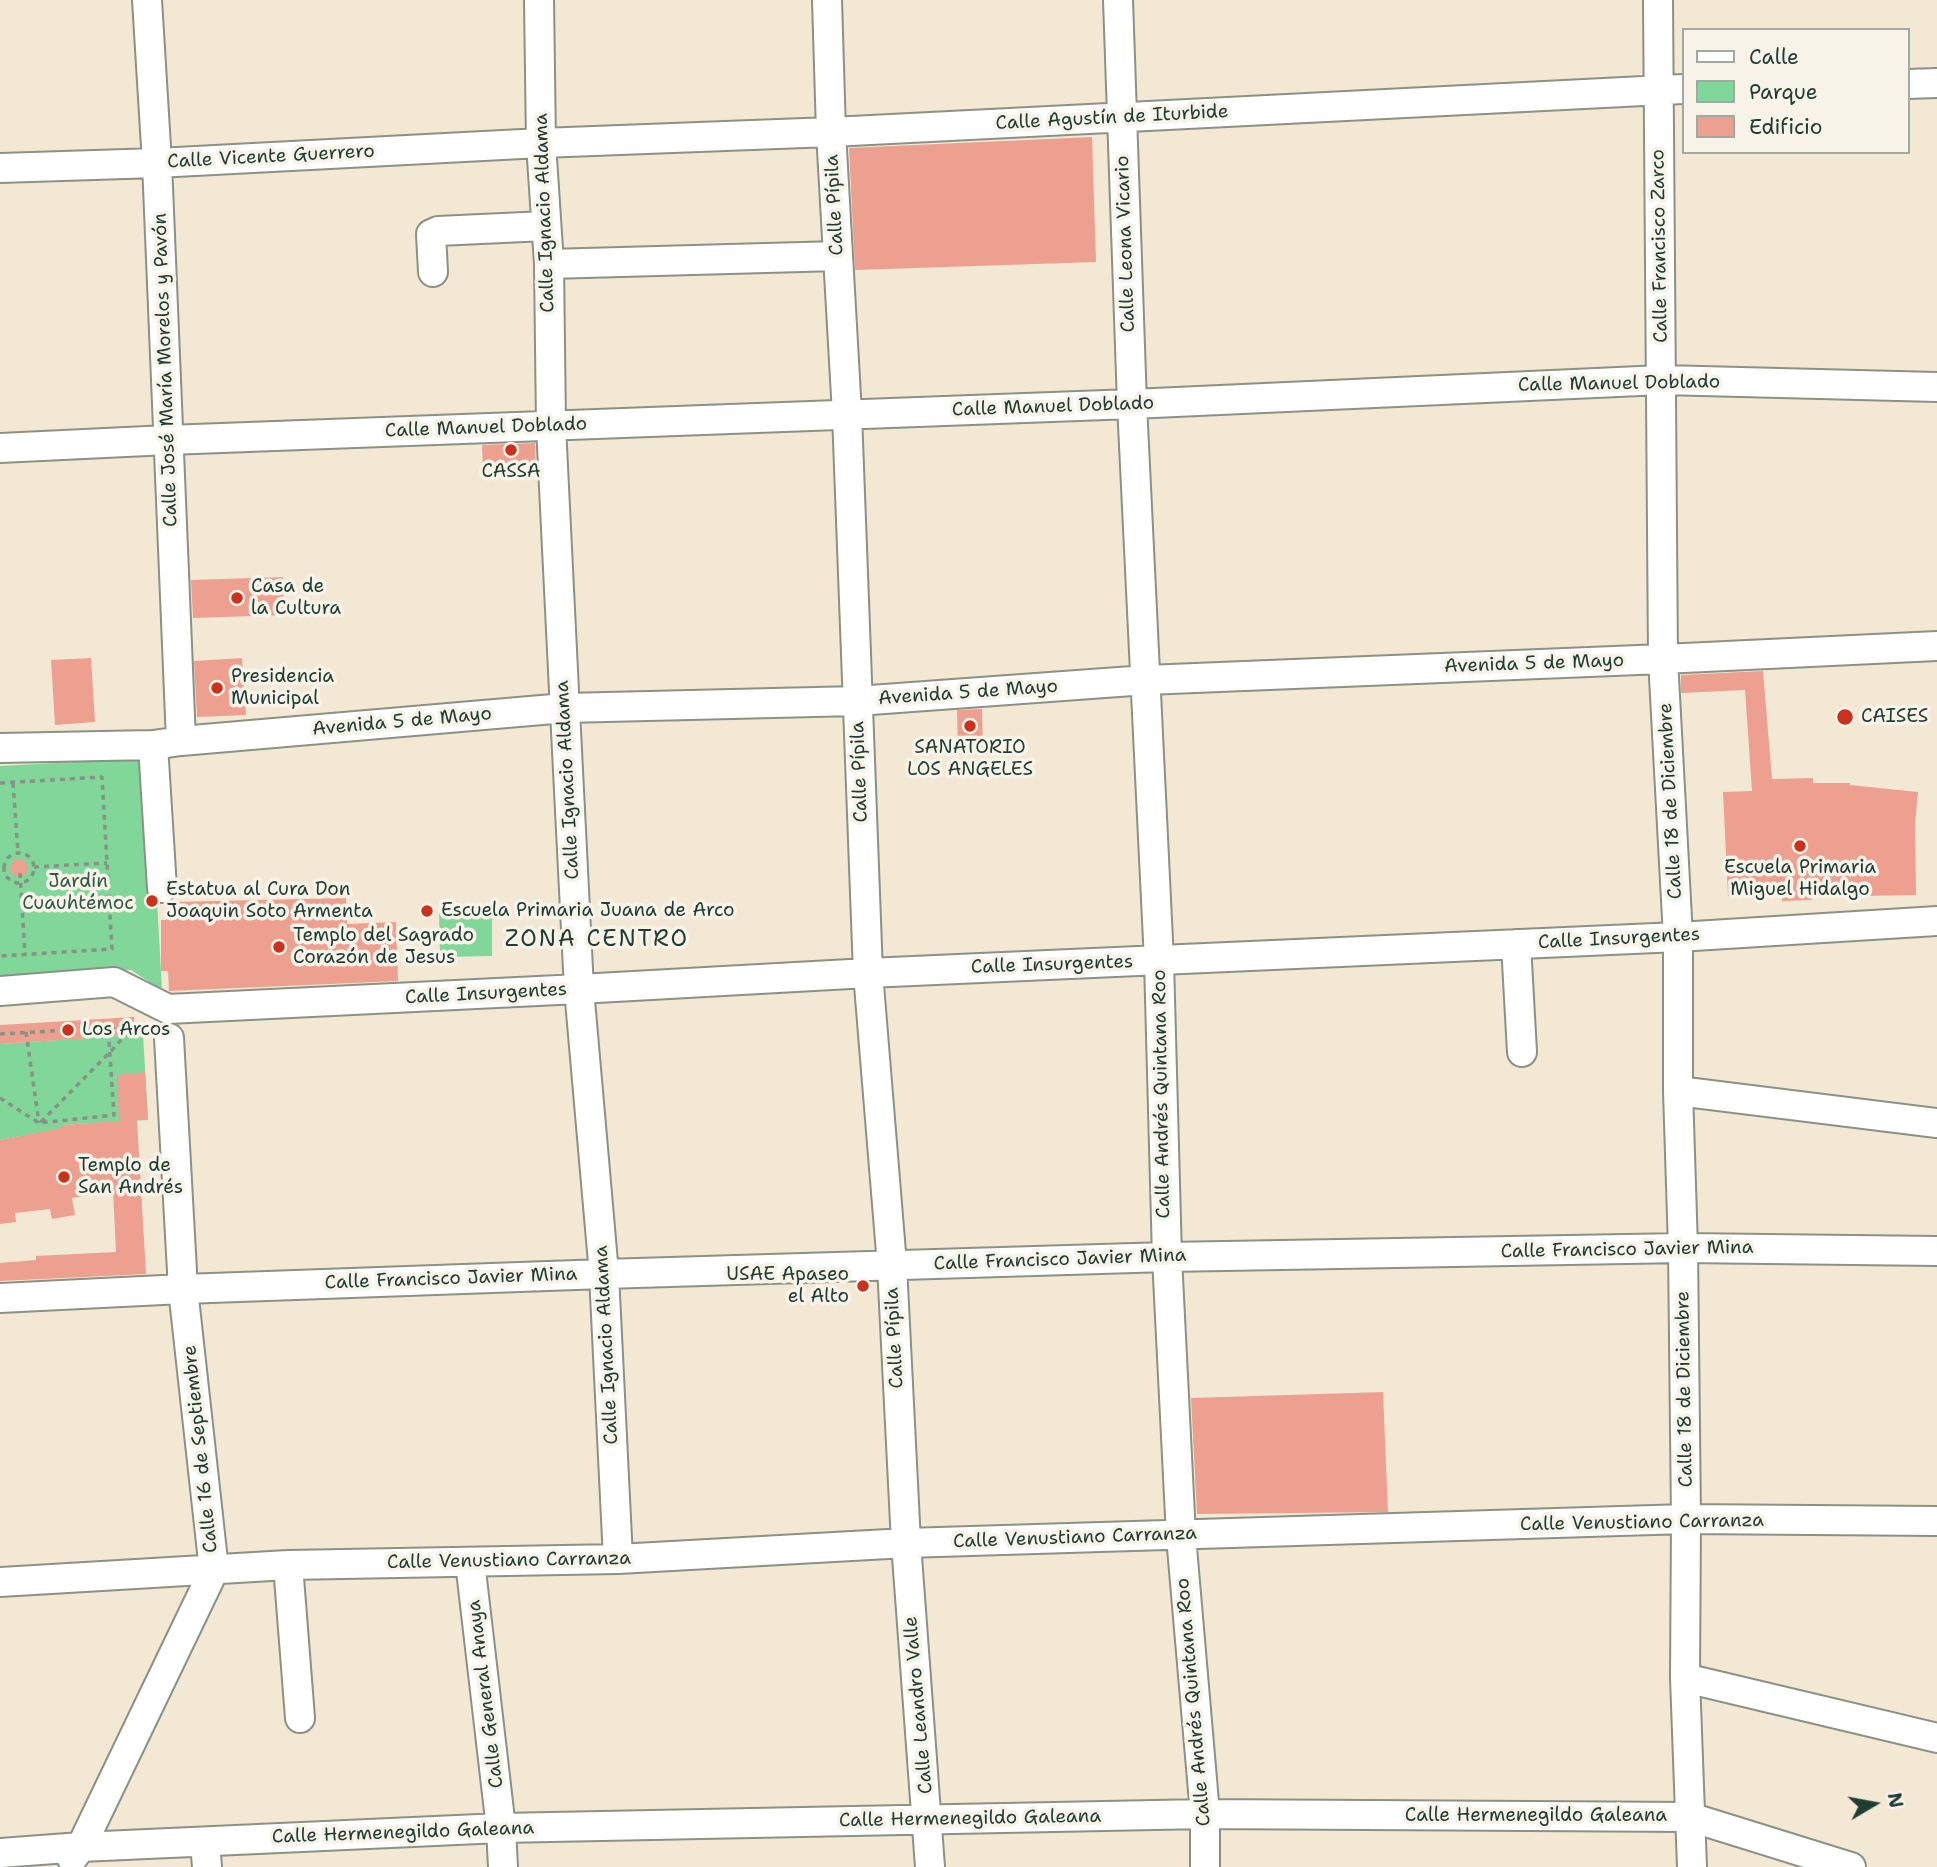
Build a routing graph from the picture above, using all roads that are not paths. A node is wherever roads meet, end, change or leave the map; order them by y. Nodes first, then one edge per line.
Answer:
1 (147, 0) edge
2 (539, 0) edge
3 (827, 0) edge
4 (1118, 0) edge
5 (1658, 0) edge
6 (1909, 83) edge
7 (1937, 83) edge
8 (1671, 89) edge
9 (1122, 118) junction
10 (831, 132) junction
11 (541, 143) junction
12 (157, 163) junction
13 (0, 168) edge
14 (546, 226) junction
15 (838, 256) junction
16 (548, 264) junction
17 (433, 272) dead end
18 (1662, 380) junction
19 (1937, 387) edge
20 (1132, 404) junction
21 (847, 414) junction
22 (551, 426) junction
23 (168, 439) junction
24 (0, 448) edge
25 (1937, 646) edge
26 (1663, 659) junction
27 (1146, 680) junction
28 (857, 701) junction
29 (565, 708) junction
30 (181, 741) junction
31 (153, 745) junction
32 (0, 748) edge
33 (162, 888) dead end
34 (1937, 921) edge
35 (1678, 937) junction
36 (1516, 944) junction
37 (1159, 961) junction
38 (868, 973) junction
39 (579, 989) junction
40 (0, 990) edge
41 (168, 1024) junction
42 (1522, 1052) dead end
43 (1678, 1091) junction
44 (1937, 1123) edge
45 (1683, 1248) junction
46 (1937, 1251) edge
47 (1167, 1257) junction
48 (892, 1265) junction
49 (604, 1274) junction
50 (183, 1289) junction
51 (0, 1298) edge
52 (1686, 1520) junction
53 (1937, 1521) edge
54 (1181, 1536) junction
55 (906, 1543) junction
56 (618, 1559) junction
57 (470, 1562) junction
58 (288, 1565) junction
59 (214, 1570) junction
60 (0, 1582) edge
61 (1685, 1678) junction
62 (300, 1718) dead end
63 (1937, 1738) edge
64 (1205, 1814) junction
65 (1690, 1817) junction
66 (928, 1819) junction
67 (502, 1828) junction
68 (0, 1853) edge
69 (206, 1854) edge
70 (74, 1857) edge
71 (503, 1867) edge
72 (930, 1867) edge
73 (1205, 1867) edge
74 (1692, 1867) edge
75 (1850, 1867) edge

1 - 12 street, Calle José María Morelos y Pavón
2 - 11 street, Calle Ignacio Aldama
3 - 10 street, Calle Pípila
4 - 9 street, Calle Leona Vicario
5 - 8 street, Calle Francisco Zarco
6 - 7 street
8 - 9 street, Calle Agustín de Iturbide
8 - 18 street, Calle Francisco Zarco
9 - 10 street, Calle Agustín de Iturbide
9 - 20 street, Calle Leona Vicario
10 - 11 street, Calle Agustín de Iturbide
10 - 15 street, Calle Pípila
11 - 12 street, Calle Vicente Guerrero
11 - 14 street, Calle Ignacio Aldama
12 - 13 street, Calle Vicente Guerrero
12 - 23 street, Calle José María Morelos y Pavón
14 - 16 street, Calle Ignacio Aldama
14 - 17 street
15 - 16 street
15 - 21 street, Calle Pípila
16 - 22 street, Calle Ignacio Aldama
18 - 19 street, Calle Manuel Doblado
18 - 20 street, Calle Manuel Doblado
18 - 26 street, Calle Francisco Zarco
20 - 21 street, Calle Manuel Doblado
20 - 27 street, Calle Andrés Quintana Roo
21 - 22 street, Calle Manuel Doblado
21 - 28 street, Calle Pípila
22 - 23 street, Calle Manuel Doblado
22 - 29 street, Calle Ignacio Aldama
23 - 24 street, Calle Manuel Doblado
23 - 30 street, Calle José María Morelos y Pavón
25 - 26 street, Avenida 5 de Mayo
26 - 27 street, Avenida 5 de Mayo
26 - 35 street, Calle 18 de Diciembre
27 - 28 street, Avenida 5 de Mayo
27 - 37 street, Calle Andrés Quintana Roo
28 - 29 street, Avenida 5 de Mayo
28 - 38 street, Calle Pípila
29 - 30 street, Avenida 5 de Mayo
29 - 39 street, Calle Ignacio Aldama
30 - 31 street, Avenida 5 de Mayo
31 - 32 street, Avenida 5 de Mayo
31 - 33 street
34 - 35 street, Calle Insurgentes
35 - 36 street, Calle Insurgentes
35 - 43 street, Calle 18 de Diciembre
36 - 37 street, Calle Insurgentes
36 - 42 street
37 - 38 street, Calle Insurgentes
37 - 47 street, Calle Andrés Quintana Roo
38 - 39 street, Calle Insurgentes
38 - 48 street, Calle Pípila
39 - 41 street, Calle Insurgentes
39 - 49 street, Calle Ignacio Aldama
40 - 41 street
41 - 50 street, Calle 16 de Septiembre
43 - 44 street
43 - 45 street, Calle 18 de Diciembre
45 - 46 street, Calle Francisco Javier Mina
45 - 47 street, Calle Francisco Javier Mina
45 - 52 street, Calle 18 de Diciembre
47 - 48 street, Calle Francisco Javier Mina
47 - 54 street, Calle Andrés Quintana Roo
48 - 49 street, Calle Francisco Javier Mina
48 - 55 street, Calle Pípila
49 - 50 street, Calle Francisco Javier Mina
49 - 56 street, Calle Ignacio Aldama
50 - 51 street, Calle Francisco Javier Mina
50 - 59 street, Calle 16 de Septiembre
52 - 53 street, Calle Venustiano Carranza
52 - 54 street, Calle Venustiano Carranza
52 - 61 street, Calle 18 de Diciembre
54 - 55 street, Calle Venustiano Carranza
54 - 64 street, Calle Andrés Quintana Roo
55 - 56 street, Calle Venustiano Carranza
55 - 66 street, Calle Leandro Valle
56 - 57 street, Calle Venustiano Carranza
57 - 58 street, Calle Venustiano Carranza
57 - 67 street, Calle General Anaya
58 - 59 street, Calle Venustiano Carranza
58 - 62 street
59 - 60 street, Calle Venustiano Carranza
59 - 70 street, Calle 16 de Septiembre
61 - 63 street
61 - 65 street, Calle 18 de Diciembre
64 - 65 street, Calle Hermenegildo Galeana
64 - 66 street, Calle Hermenegildo Galeana
64 - 73 street, Calle Andrés Quintana Roo
65 - 74 street, Calle 18 de Diciembre
65 - 75 street, Calle Hermenegildo Galeana
66 - 67 street, Calle Hermenegildo Galeana
66 - 72 street, Calle Leandro Valle
67 - 69 street, Calle Hermenegildo Galeana
67 - 71 street, Calle General Anaya
68 - 70 street, Calle Hermenegildo Galeana
69 - 70 street, Calle Hermenegildo Galeana

